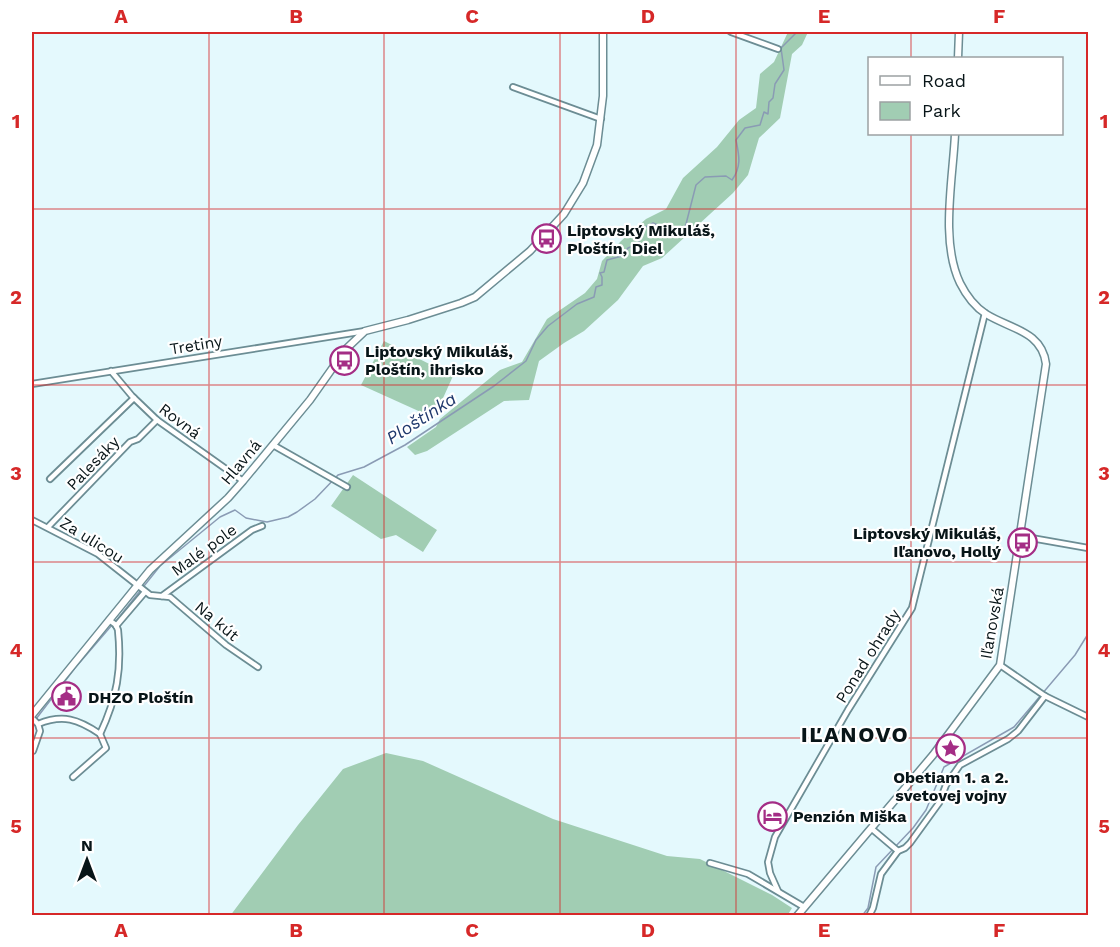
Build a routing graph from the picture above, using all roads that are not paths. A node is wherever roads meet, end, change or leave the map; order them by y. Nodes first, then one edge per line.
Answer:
1 (603, 32) edge
2 (731, 32) edge
3 (959, 32) edge
4 (778, 49) dead end
5 (958, 57) edge
6 (513, 87) dead end
7 (601, 119) junction
8 (955, 135) edge
9 (985, 314) junction
10 (365, 331) junction
11 (111, 371) junction
12 (32, 384) edge
13 (134, 398) junction
14 (157, 420) junction
15 (273, 445) junction
16 (50, 479) dead end
17 (243, 481) junction
18 (347, 487) dead end
19 (32, 521) edge
20 (262, 526) dead end
21 (48, 527) junction
22 (1020, 536) junction
23 (1089, 548) edge
24 (141, 589) junction
25 (162, 596) junction
26 (113, 623) junction
27 (1000, 664) junction
28 (258, 667) dead end
29 (1042, 695) junction
30 (1089, 717) edge
31 (34, 719) edge
32 (100, 734) junction
33 (33, 751) dead end
34 (73, 777) dead end
35 (872, 829) junction
36 (895, 849) junction
37 (710, 863) dead end
38 (778, 891) junction
39 (804, 907) junction
40 (797, 915) edge
41 (869, 915) edge

1 - 7 street
2 - 4 street
3 - 5 street
6 - 7 street
7 - 10 street
8 - 9 street
9 - 22 street, Iľanovská
9 - 38 street, Ponad ohrady
10 - 11 street, Tretiny
10 - 15 street, Hlavná
11 - 12 street, Tretiny
11 - 13 street, Rovná
13 - 14 street, Rovná
13 - 16 street
14 - 17 street, Rovná
14 - 21 street, Palesáky
15 - 17 street, Hlavná
15 - 18 street
17 - 24 street, Hlavná
19 - 21 street, Za ulicou
20 - 25 street, Malé pole
21 - 24 street, Za ulicou
22 - 23 street
22 - 27 street, Iľanovská
24 - 25 street, Na kút
24 - 26 street
24 - 26 street, Hlavná
25 - 28 street, Na kút
26 - 31 street
26 - 32 street
27 - 29 street
27 - 35 street, Iľanovská
29 - 30 street
29 - 36 street
31 - 32 street
31 - 33 street
32 - 34 street
35 - 36 street
35 - 39 street, Iľanovská
36 - 41 street
37 - 38 street
38 - 39 street
39 - 40 street, Iľanovská

